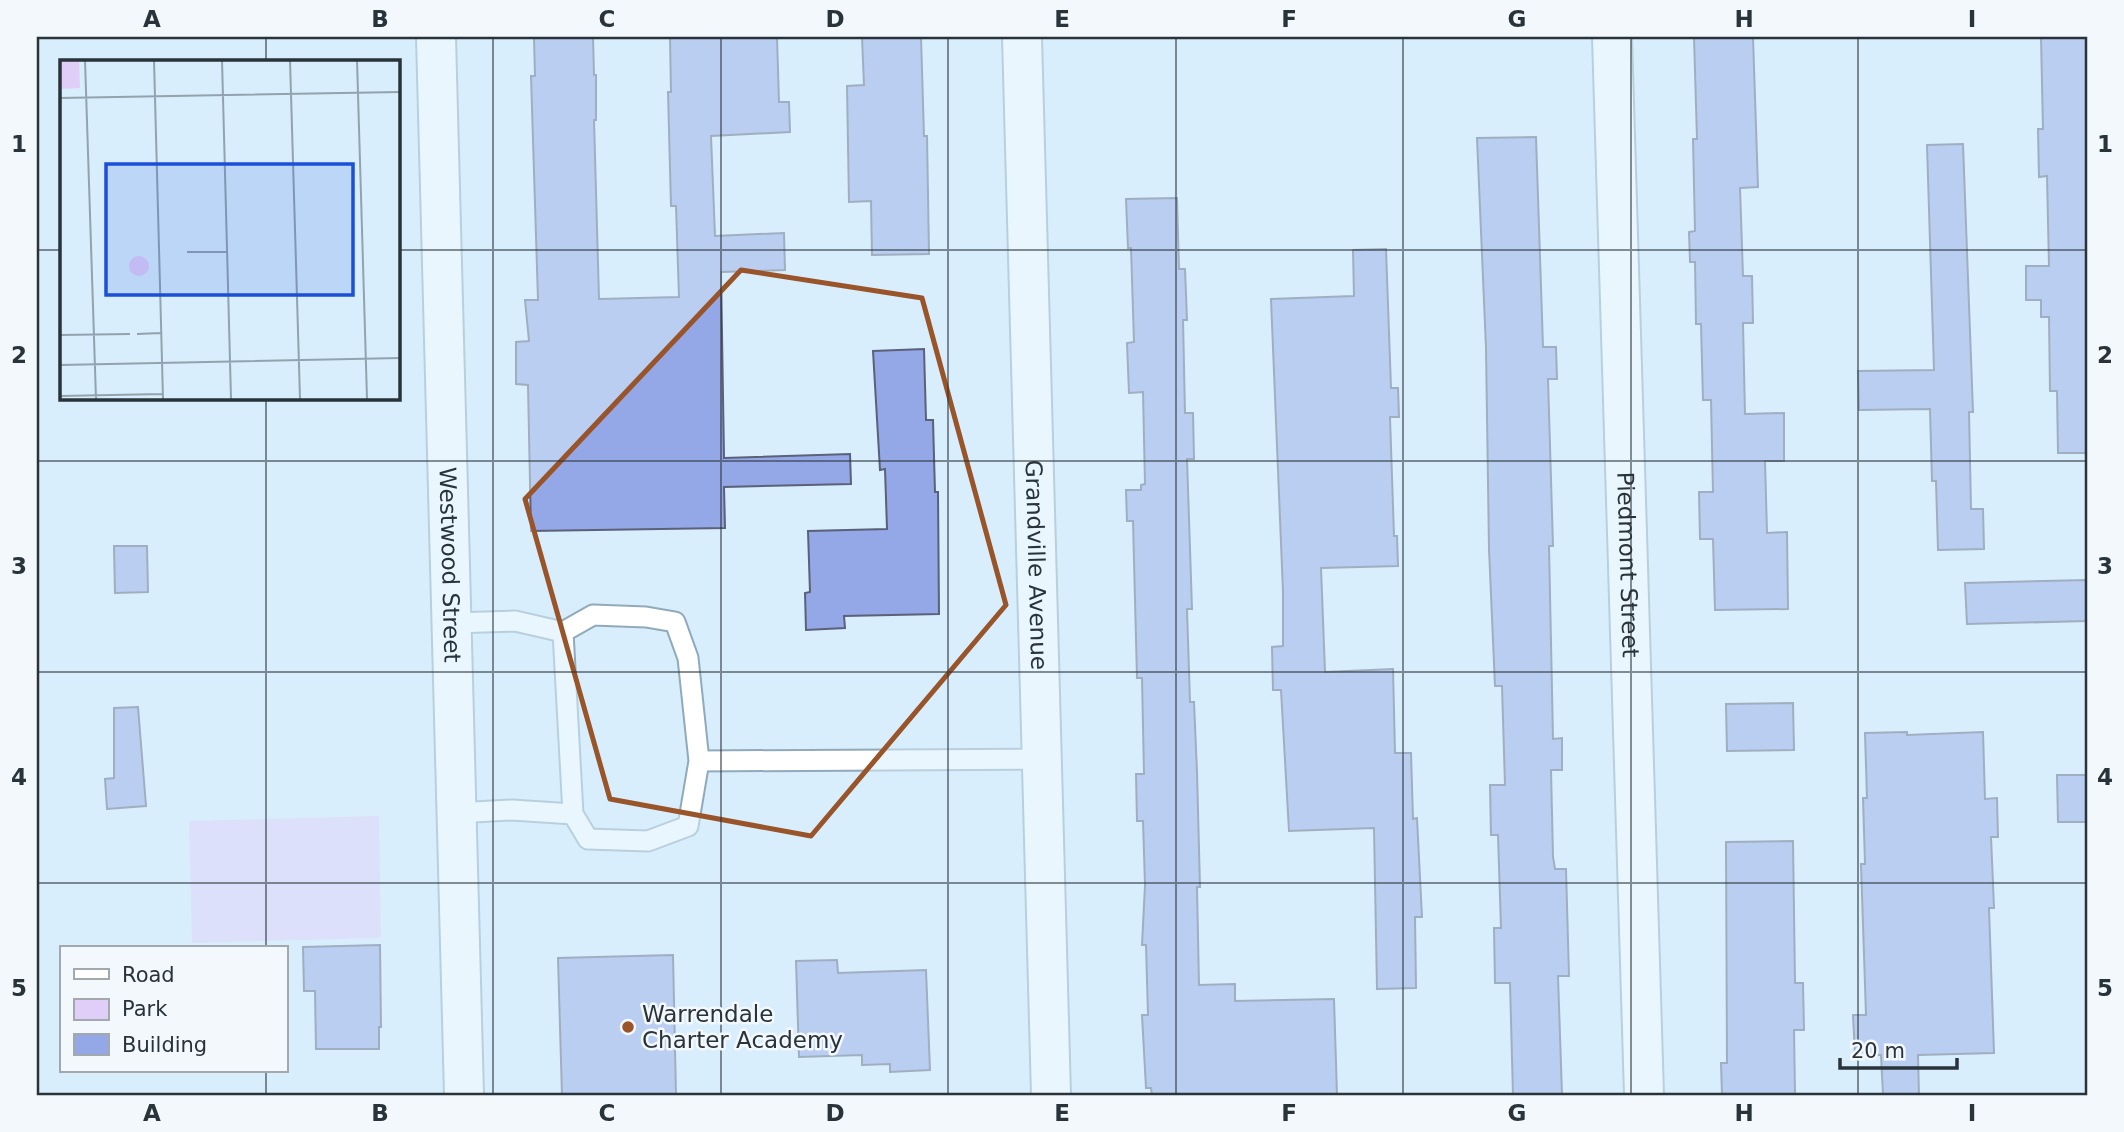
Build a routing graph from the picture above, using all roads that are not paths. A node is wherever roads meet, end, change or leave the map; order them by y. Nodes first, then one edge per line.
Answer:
1 (436, 37) edge
2 (1022, 37) edge
3 (1612, 37) edge
4 (452, 623) junction
5 (563, 632) junction
6 (1042, 759) junction
7 (699, 761) junction
8 (456, 813) junction
9 (573, 814) junction
10 (464, 1095) edge
11 (1051, 1095) edge
12 (1644, 1095) edge

1 - 4 street, Westwood Street
2 - 6 street, Grandville Avenue
3 - 12 street, Piedmont Street
4 - 5 lane
4 - 8 street, Westwood Street
5 - 7 lane
5 - 9 lane
6 - 7 lane
6 - 11 street, Grandville Avenue
7 - 9 lane
8 - 9 lane
8 - 10 street, Westwood Street

